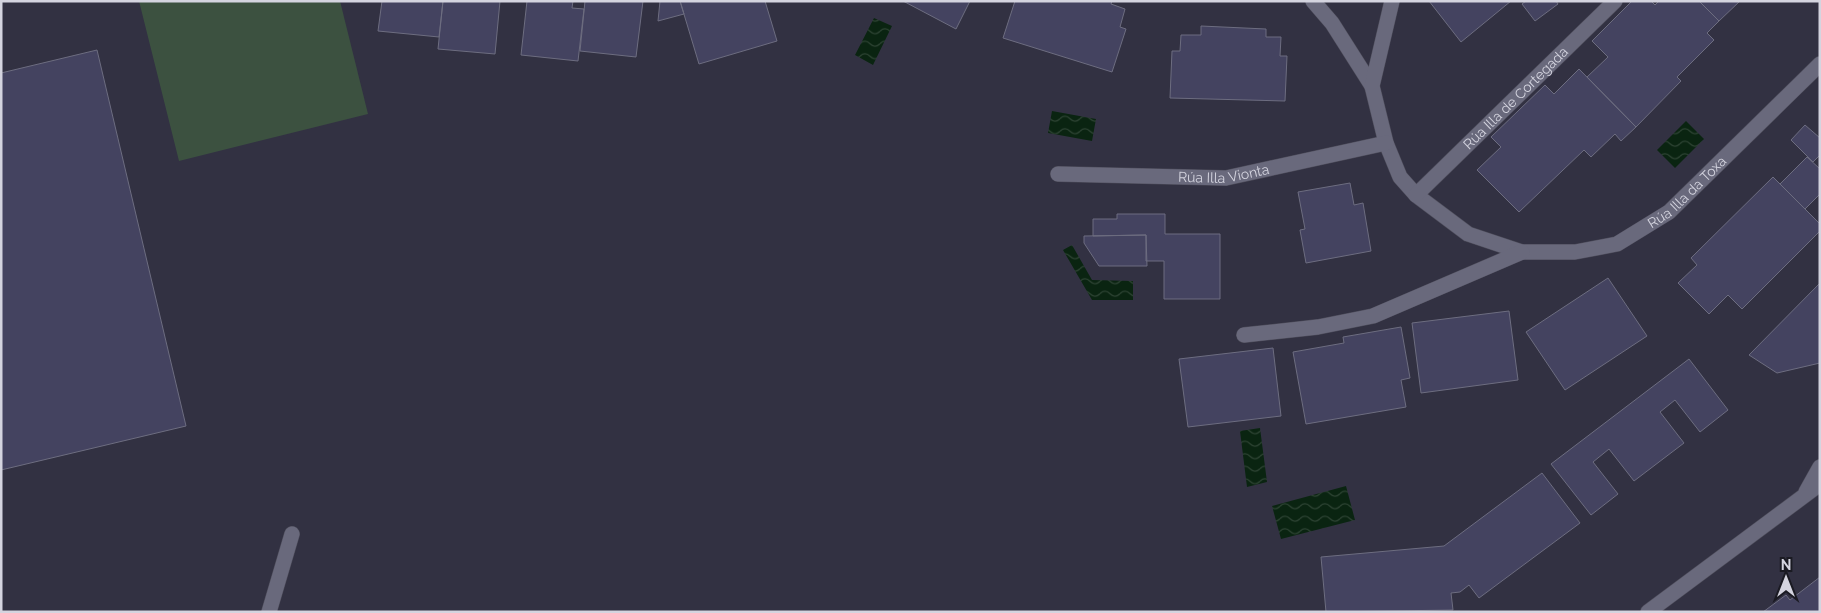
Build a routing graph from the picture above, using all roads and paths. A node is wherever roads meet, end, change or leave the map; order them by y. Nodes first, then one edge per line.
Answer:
1 (1313, 1) edge
2 (1392, 1) edge
3 (1616, 1) edge
4 (1820, 64) edge
5 (1372, 86) junction
6 (1386, 143) junction
7 (1058, 174) dead end
8 (1416, 195) junction
9 (1522, 252) junction
10 (1244, 336) dead end
11 (1820, 467) edge
12 (1820, 484) edge
13 (1804, 494) junction
14 (292, 534) dead end
15 (269, 612) edge
16 (1648, 612) edge

1 - 5 street
2 - 5 street
3 - 8 street, Rúa Illa de Cortegada
4 - 9 street, Rúa Illa da Toxa
5 - 6 street
6 - 7 street, Rúa Illa Vionta
6 - 8 street
8 - 9 street
9 - 10 street
11 - 13 street
12 - 13 street
13 - 16 street
14 - 15 street

